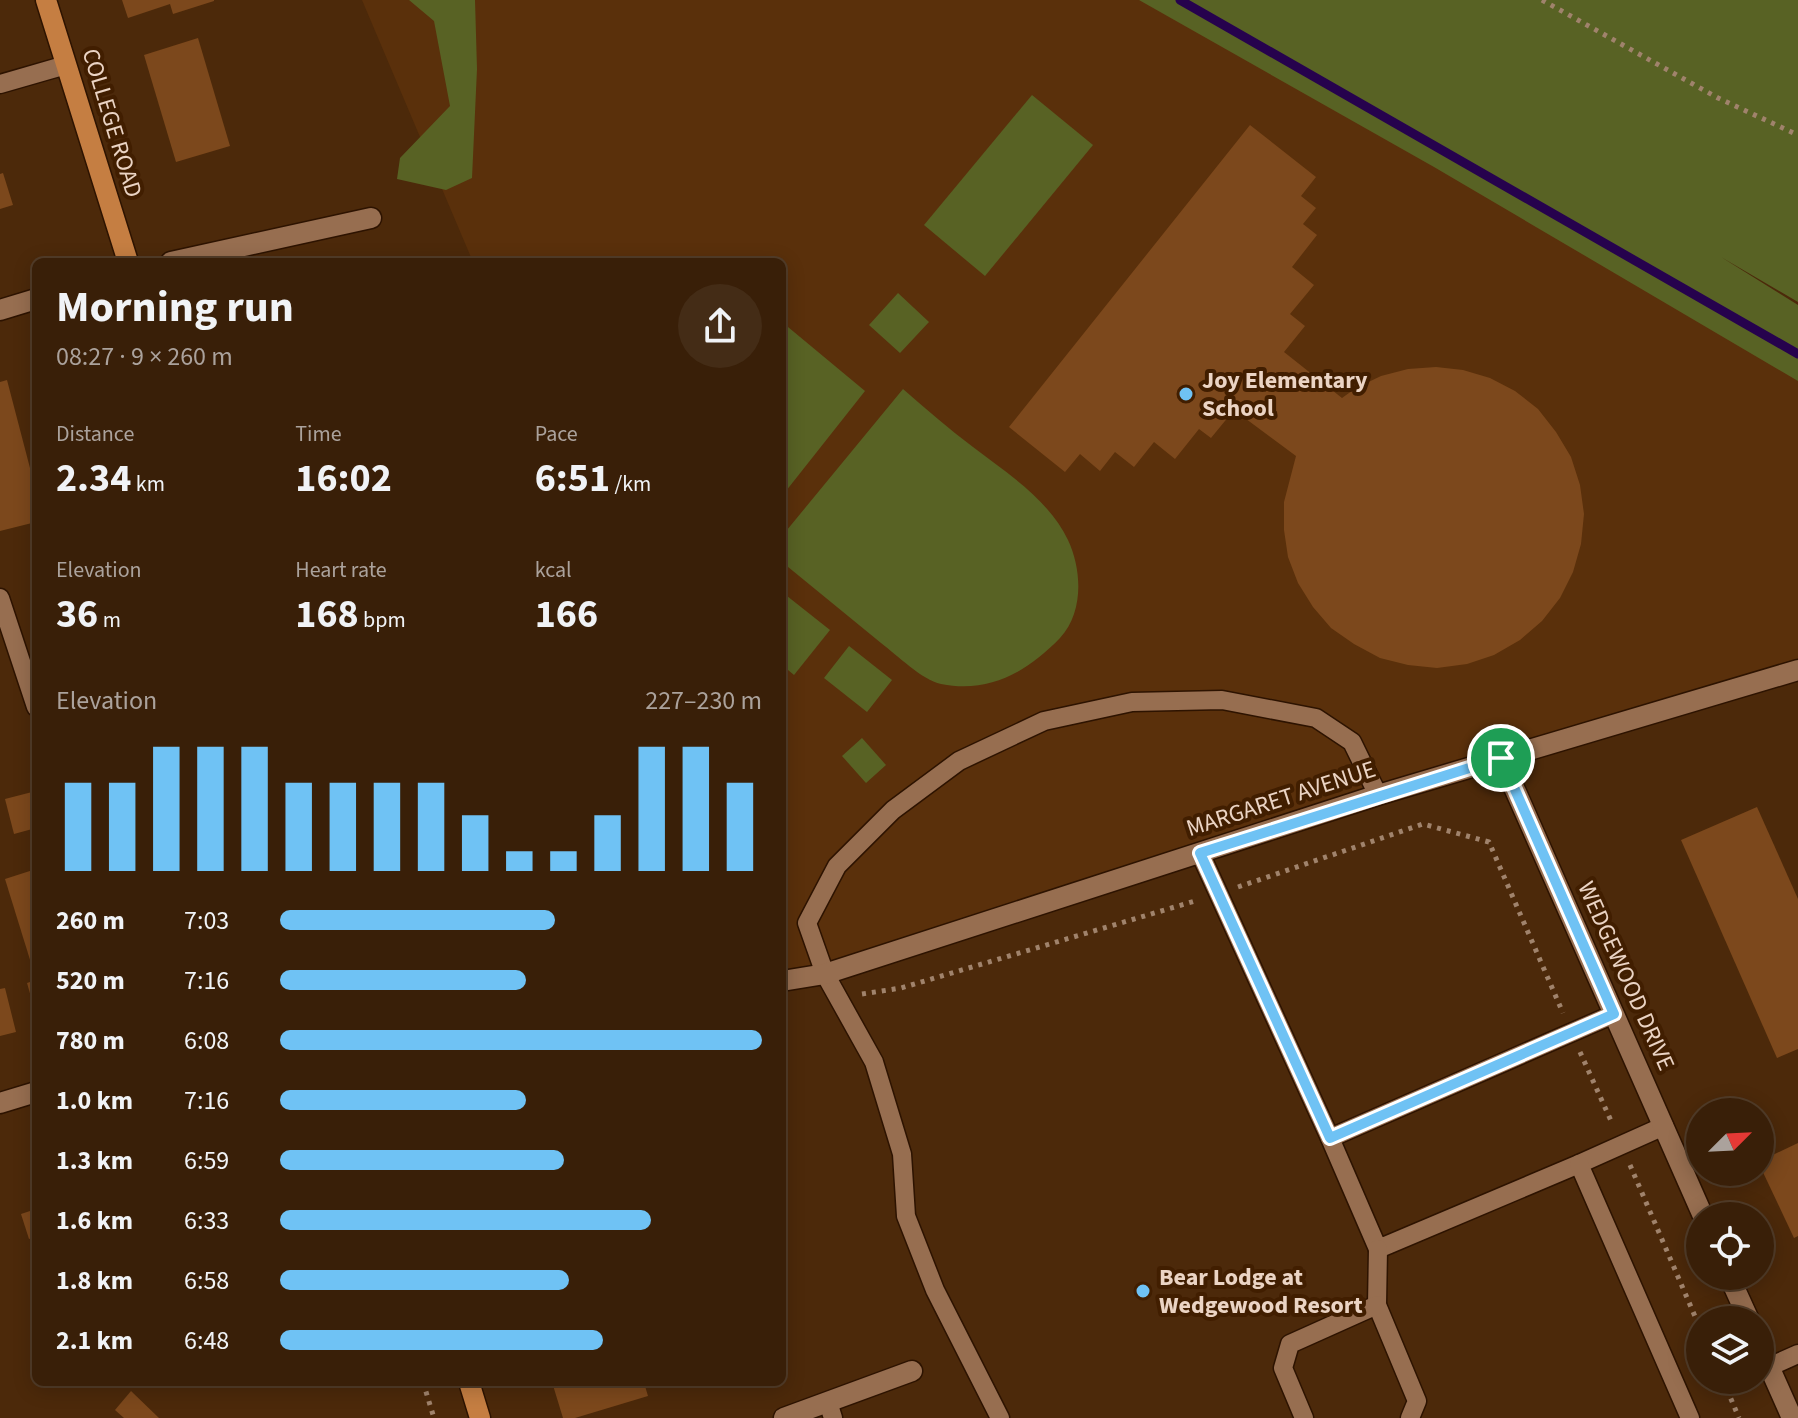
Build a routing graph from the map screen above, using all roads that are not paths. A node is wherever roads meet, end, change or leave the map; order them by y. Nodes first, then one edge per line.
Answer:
1 (46, 0) edge
2 (66, 65) junction
3 (0, 84) edge
4 (371, 218) dead end
5 (127, 258) edge
6 (189, 258) edge
7 (32, 300) edge
8 (0, 310) edge
9 (0, 598) edge
10 (1798, 670) edge
11 (32, 695) edge
12 (1501, 758) junction
13 (1378, 795) junction
14 (1200, 853) junction
15 (825, 974) junction
16 (786, 980) edge
17 (1614, 1014) junction
18 (32, 1093) edge
19 (0, 1103) edge
20 (1664, 1126) junction
21 (1330, 1138) junction
22 (1579, 1164) junction
23 (1697, 1202) edge
24 (1378, 1249) junction
25 (1377, 1305) junction
26 (1798, 1354) edge
27 (1774, 1365) edge
28 (912, 1371) dead end
29 (1774, 1378) edge
30 (470, 1386) edge
31 (831, 1410) edge
32 (480, 1418) edge
33 (784, 1418) edge
34 (1000, 1418) edge
35 (1304, 1418) edge
36 (1410, 1418) edge
37 (1690, 1418) edge
38 (1792, 1418) edge

1 - 2 main road, COLLEGE ROAD
2 - 3 lane
2 - 5 main road, COLLEGE ROAD
4 - 6 street
7 - 8 street
9 - 11 lane
10 - 12 street, MARGARET AVENUE
12 - 13 street, MARGARET AVENUE
12 - 17 street, WEDGEWOOD DRIVE
13 - 14 street, MARGARET AVENUE
13 - 15 lane
14 - 15 street, MARGARET AVENUE
14 - 21 lane
15 - 16 street, MARGARET AVENUE
15 - 34 lane
17 - 20 street, WEDGEWOOD DRIVE
17 - 21 lane
18 - 19 street
20 - 22 lane
20 - 23 street, WEDGEWOOD DRIVE
21 - 24 lane
22 - 24 lane
22 - 37 lane
24 - 25 lane
25 - 35 lane
25 - 36 lane
26 - 27 lane
28 - 31 street
29 - 38 street
30 - 32 main road
31 - 33 street

